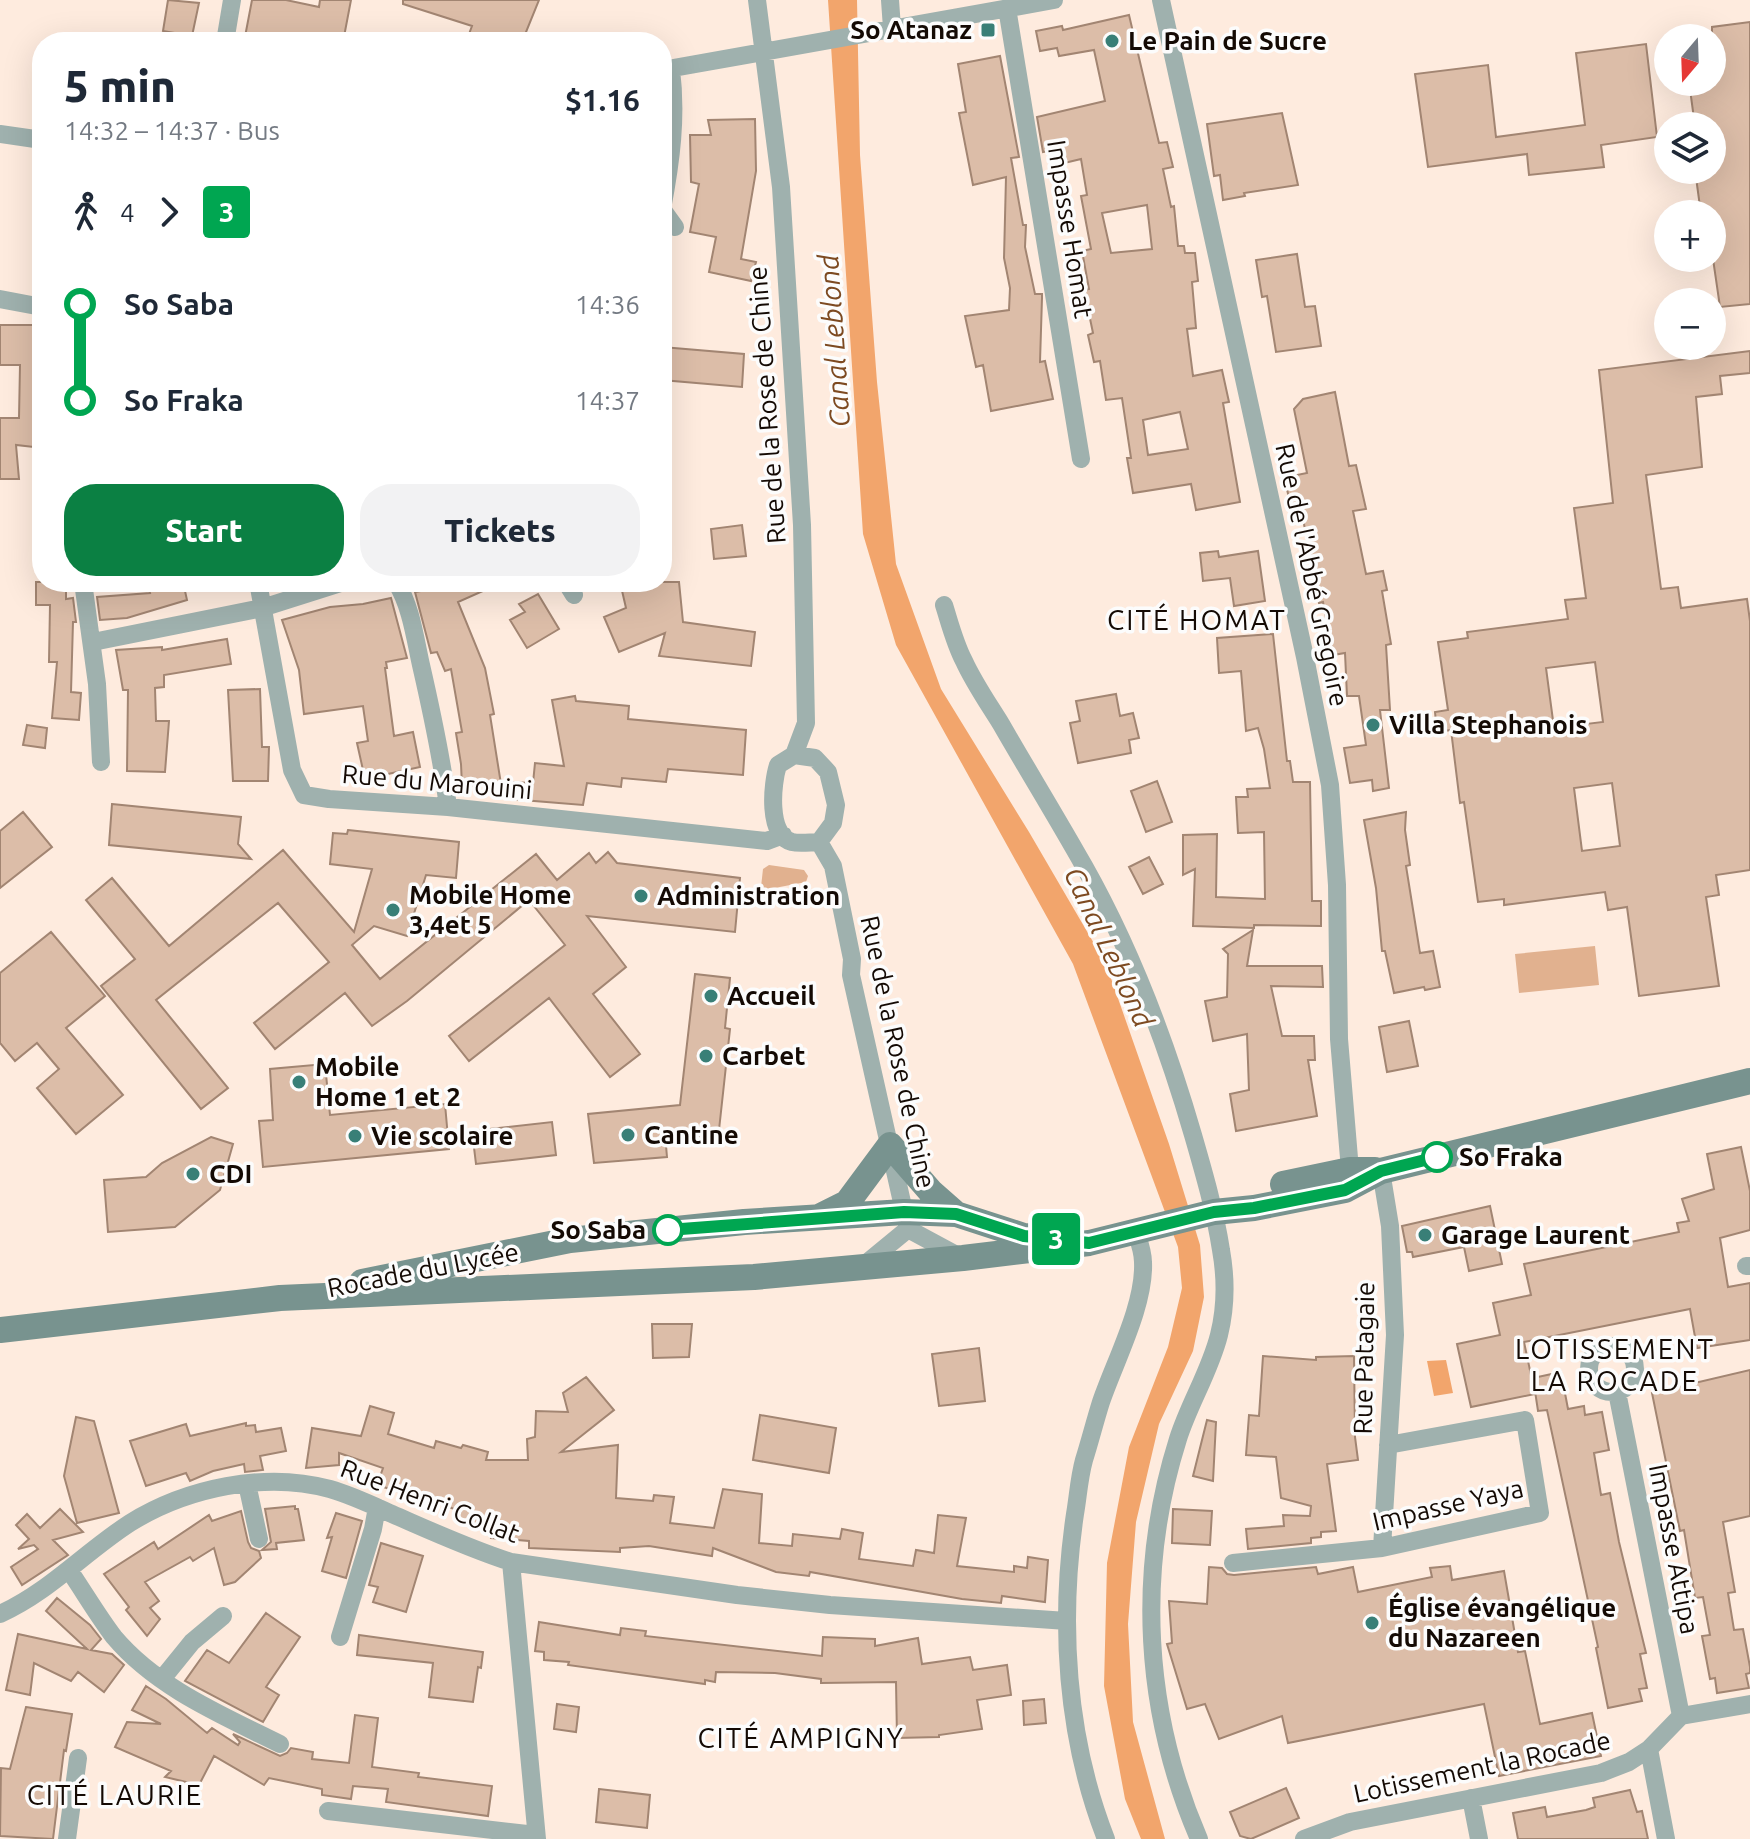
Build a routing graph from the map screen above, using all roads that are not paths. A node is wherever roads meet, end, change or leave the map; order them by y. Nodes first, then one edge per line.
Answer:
1 (232, 0) edge
2 (757, 0) edge
3 (890, 0) edge
4 (1054, 0) edge
5 (1161, 0) edge
6 (1007, 8) junction
7 (892, 28) junction
8 (227, 32) edge
9 (762, 51) junction
10 (672, 69) edge
11 (672, 88) edge
12 (0, 134) edge
13 (32, 139) edge
14 (672, 157) edge
15 (672, 223) edge
16 (675, 227) dead end
17 (0, 299) edge
18 (32, 305) edge
19 (1081, 459) dead end
20 (85, 592) edge
21 (260, 592) edge
22 (312, 592) edge
23 (402, 592) edge
24 (944, 605) dead end
25 (262, 608) junction
26 (93, 642) junction
27 (794, 755) junction
28 (101, 762) dead end
29 (448, 807) junction
30 (783, 835) junction
31 (819, 842) junction
32 (1750, 1081) edge
33 (890, 1145) junction
34 (1350, 1170) junction
35 (1381, 1171) junction
36 (1254, 1208) junction
37 (1214, 1212) junction
38 (956, 1214) junction
39 (817, 1219) junction
40 (906, 1220) junction
41 (1146, 1230) junction
42 (1089, 1243) junction
43 (963, 1258) junction
44 (863, 1266) junction
45 (280, 1298) junction
46 (0, 1330) edge
47 (1617, 1392) dead end
48 (1388, 1445) junction
49 (247, 1484) junction
50 (377, 1507) junction
51 (259, 1539) dead end
52 (1382, 1548) junction
53 (511, 1562) junction
54 (1233, 1563) dead end
55 (69, 1570) junction
56 (0, 1614) edge
57 (223, 1616) dead end
58 (1067, 1621) junction
59 (340, 1637) dead end
60 (162, 1679) junction
61 (1750, 1704) edge
62 (1681, 1716) junction
63 (280, 1744) dead end
64 (1649, 1749) junction
65 (78, 1758) dead end
66 (1471, 1798) junction
67 (328, 1811) dead end
68 (536, 1837) edge
69 (67, 1839) edge
70 (1106, 1839) edge
71 (1199, 1839) edge
72 (1304, 1839) edge
73 (1479, 1839) edge
74 (1666, 1839) edge

1 - 8 street
2 - 9 street, Rue de la Rose de Chine
3 - 7 street
4 - 6 street
5 - 34 street, Rue de l'Abbé Gregoire
6 - 7 street
6 - 19 street, Impasse Homat
7 - 9 street
9 - 10 street
9 - 27 street, Rue de la Rose de Chine
11 - 14 street
12 - 13 street
15 - 16 street
17 - 18 street
20 - 26 street
21 - 25 street, Rue du Marouini
22 - 25 street
23 - 29 street
24 - 37 street
25 - 26 street
25 - 29 street, Rue du Marouini
26 - 28 street
27 - 30 street
27 - 31 street
29 - 30 street, Rue du Marouini
30 - 31 street
31 - 33 street, Rue de la Rose de Chine
32 - 35 main road, Rocade du Lycée
33 - 38 main road
33 - 39 main road
33 - 40 street, Rue de la Rose de Chine
34 - 35 main road, Rocade du Lycée
34 - 36 main road
34 - 37 main road, Rocade du Lycée
35 - 36 main road, Rocade du Lycée
35 - 48 street, Rue Patagaie
36 - 37 main road, Rocade du Lycée
37 - 41 main road, Rocade du Lycée
37 - 71 street
38 - 40 main road, Rocade du Lycée
38 - 42 main road, Rocade du Lycée
39 - 40 main road, Rocade du Lycée
39 - 45 main road, Rocade du Lycée
40 - 43 street, Rue de la Rose de Chine
40 - 44 street, Rue de la Rose de Chine
41 - 42 main road, Rocade du Lycée
41 - 58 street
42 - 43 main road, Rocade du Lycée
43 - 44 main road, Rocade du Lycée
44 - 45 main road, Rocade du Lycée
45 - 46 main road, Rocade du Lycée
47 - 62 street, Impasse Attipa
48 - 52 street, Rue Patagaie
48 - 52 street, Impasse Yaya
49 - 50 street, Rue Henri Collat
49 - 51 street
49 - 55 street, Rue Henri Collat
50 - 53 street, Rue Henri Collat
50 - 59 street
52 - 54 street, Impasse Yaya
53 - 58 street, Rue Henri Collat
53 - 68 street
55 - 56 street, Rue Henri Collat
55 - 60 street
57 - 60 street
58 - 70 street
60 - 63 street
61 - 62 street
62 - 64 street, Lotissement la Rocade
64 - 66 street, Lotissement la Rocade
64 - 74 street
65 - 69 street
66 - 72 street, Lotissement la Rocade
66 - 73 street
67 - 68 street

